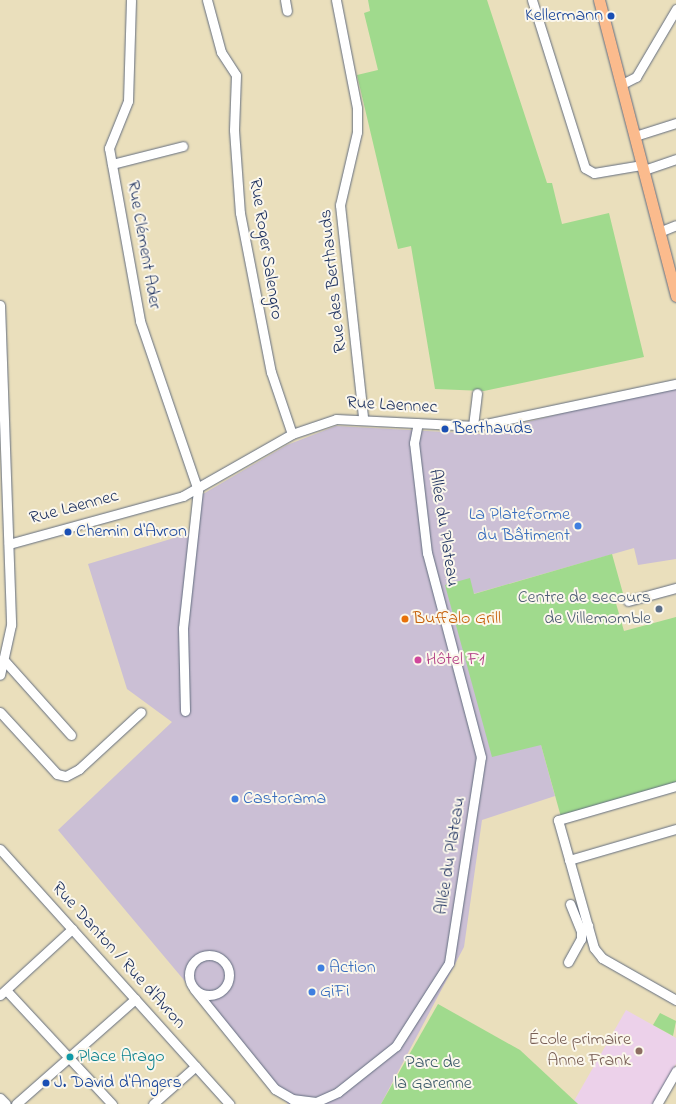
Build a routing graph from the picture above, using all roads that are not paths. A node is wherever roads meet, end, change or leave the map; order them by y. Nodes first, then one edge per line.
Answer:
1 (132, 0) edge
2 (207, 0) edge
3 (285, 0) edge
4 (336, 0) edge
5 (532, 0) edge
6 (599, 0) edge
7 (676, 9) edge
8 (287, 11) dead end
9 (622, 84) junction
10 (676, 123) edge
11 (635, 136) junction
12 (183, 146) dead end
13 (676, 159) edge
14 (112, 164) junction
15 (643, 168) junction
16 (676, 225) edge
17 (659, 232) junction
18 (675, 290) edge
19 (0, 305) edge
20 (676, 384) edge
21 (477, 393) dead end
22 (363, 418) junction
23 (418, 423) junction
24 (473, 426) junction
25 (292, 434) junction
26 (198, 490) junction
27 (9, 544) junction
28 (676, 588) edge
29 (628, 601) dead end
30 (3, 659) junction
31 (0, 674) edge
32 (185, 711) dead end
33 (0, 712) edge
34 (141, 712) dead end
35 (71, 735) dead end
36 (676, 786) edge
37 (676, 829) edge
38 (0, 849) edge
39 (569, 860) junction
40 (570, 904) dead end
41 (584, 928) junction
42 (72, 929) junction
43 (568, 962) dead end
44 (194, 989) junction
45 (3, 993) edge
46 (218, 993) junction
47 (135, 999) junction
48 (676, 1000) edge
49 (214, 1012) junction
50 (70, 1056) junction
51 (196, 1066) junction
52 (676, 1071) edge
53 (0, 1098) edge
54 (6, 1104) edge
55 (16, 1104) edge
56 (112, 1104) edge
57 (153, 1104) edge
58 (230, 1104) edge
59 (657, 1104) edge

1 - 14 street, Rue Clément Ader
2 - 25 street, Rue Roger Salengro
3 - 8 street
4 - 22 street, Rue des Berthauds
5 - 15 street
6 - 9 main road
7 - 9 street
9 - 11 main road
10 - 11 street
11 - 15 main road
12 - 14 street
13 - 15 street
14 - 26 street, Rue Clément Ader
15 - 17 main road
16 - 17 street
17 - 18 main road
19 - 27 street
20 - 24 street, Rue Laennec
21 - 24 street
22 - 23 street, Rue Laennec
22 - 25 street, Rue Laennec
23 - 24 street, Rue Laennec
23 - 49 street, Allée du Plateau
25 - 26 street, Rue Laennec
26 - 27 street, Rue Laennec
26 - 32 street
27 - 30 street
28 - 29 street
30 - 31 street
30 - 35 street
33 - 34 street
36 - 39 street
37 - 39 street
38 - 42 street, Rue Danton / Rue d'Avron
39 - 41 street
40 - 41 street
41 - 43 street
41 - 48 street
42 - 45 street
42 - 47 street, Rue Danton / Rue d'Avron
44 - 46 street
44 - 46 street
44 - 49 street, Allée du Plateau
45 - 50 street
46 - 49 street
47 - 50 street
47 - 51 street, Rue Danton / Rue d'Avron
50 - 55 street
50 - 56 street
51 - 57 street
51 - 58 street, Rue Danton / Rue d'Avron
52 - 59 street
53 - 54 street

